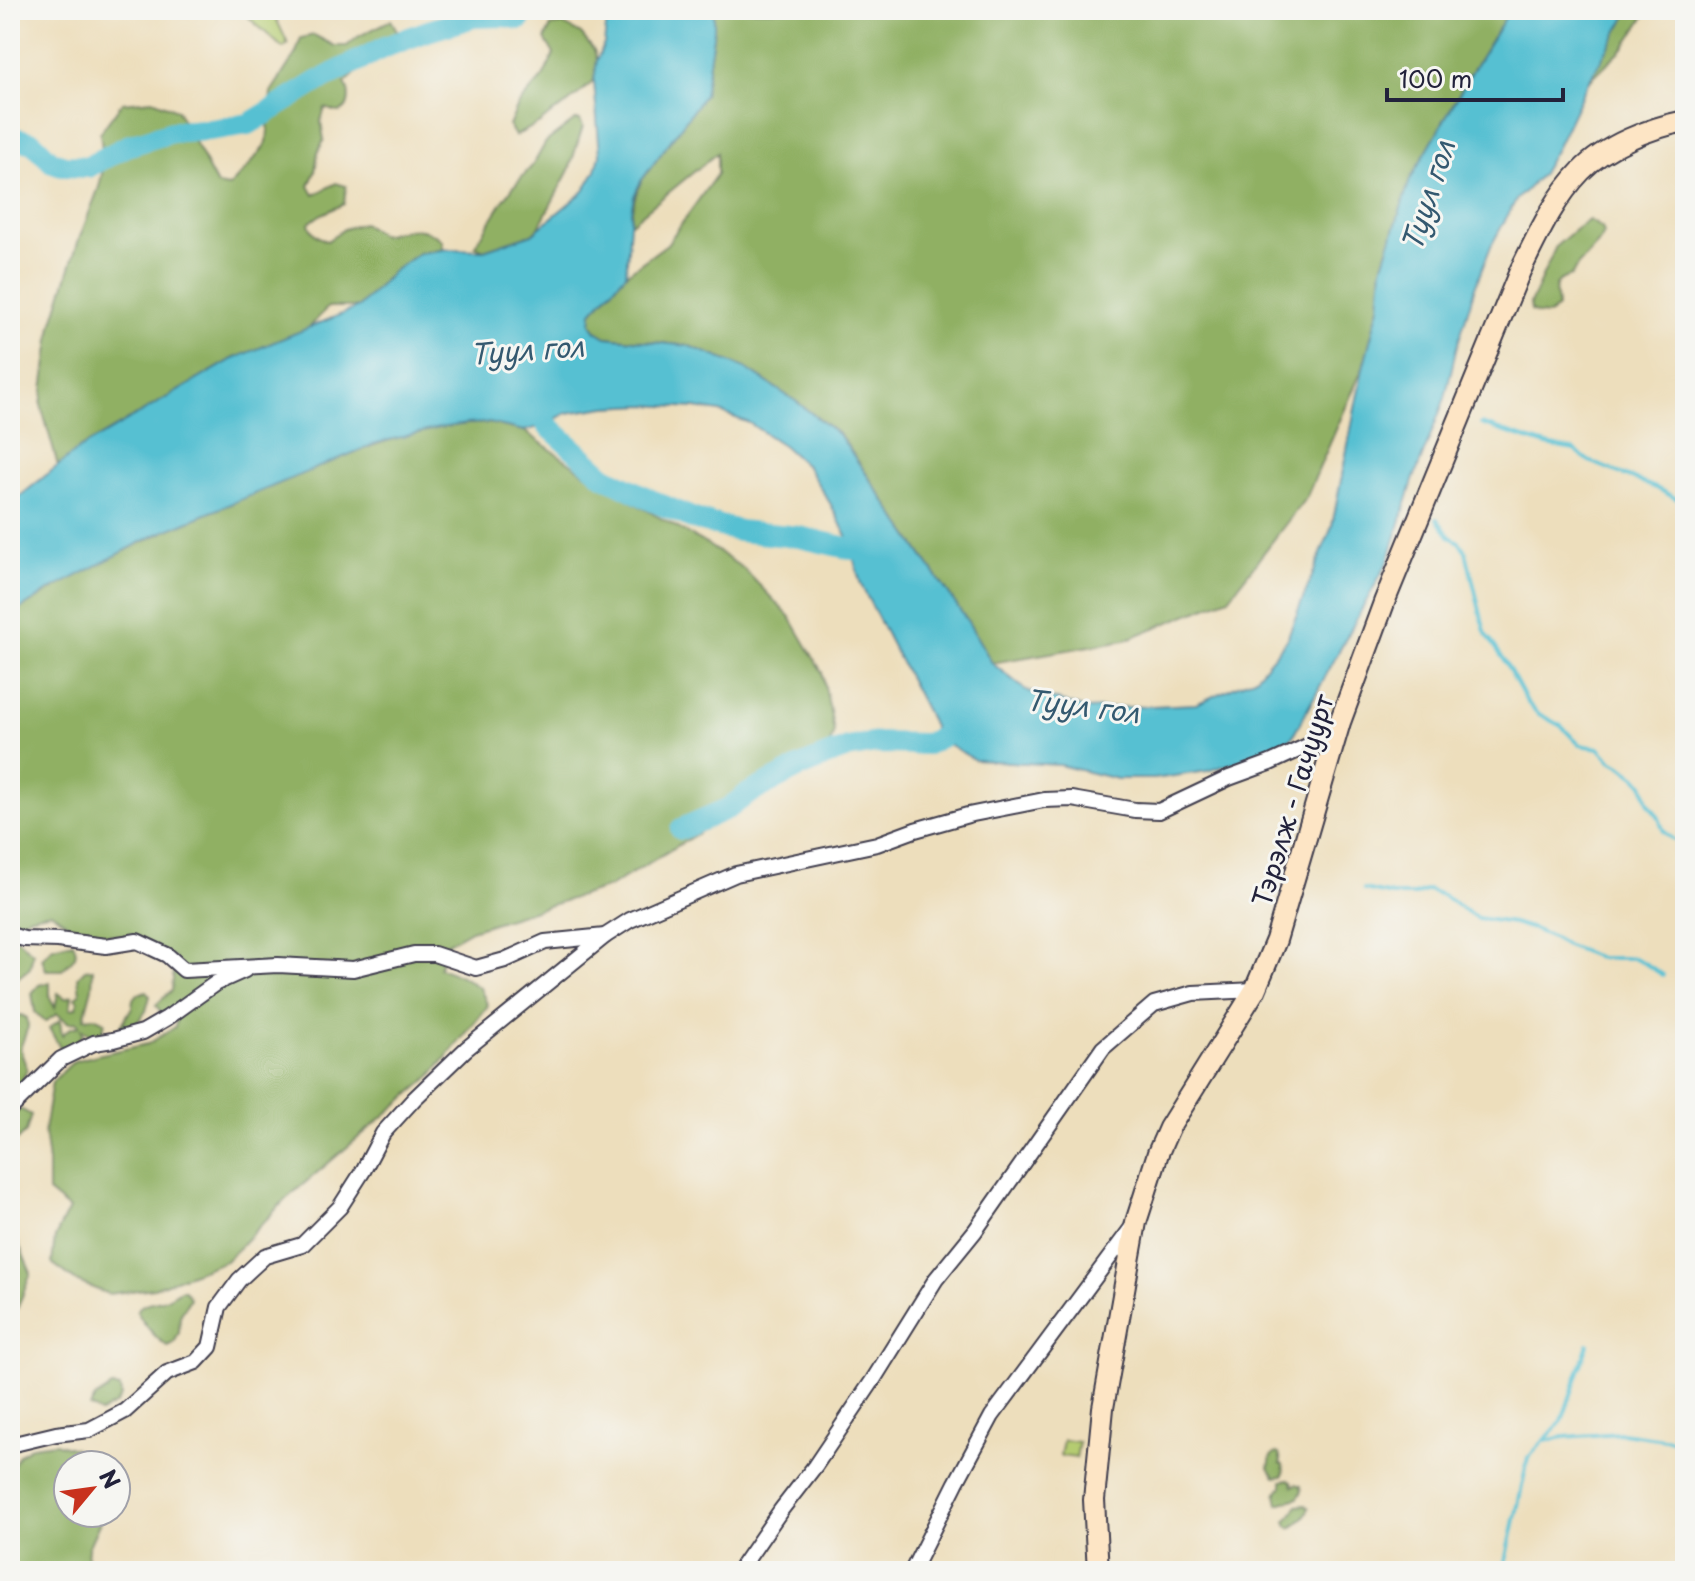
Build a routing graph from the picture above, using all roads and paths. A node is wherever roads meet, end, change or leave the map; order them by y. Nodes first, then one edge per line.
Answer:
1 (1685, 121) edge
2 (1340, 722) junction
3 (10, 935) edge
4 (605, 936) junction
5 (253, 967) junction
6 (1255, 990) junction
7 (10, 1109) edge
8 (1136, 1222) junction
9 (10, 1445) edge
10 (739, 1571) edge
11 (912, 1571) edge
12 (1098, 1571) edge

1 - 2 main road, Тэрэлж - Гачуурт
2 - 4 street
2 - 6 main road, Тэрэлж - Гачуурт
3 - 5 street
4 - 5 street
4 - 9 street
5 - 7 street
6 - 8 main road, Тэрэлж - Гачуурт
6 - 10 street
8 - 11 street
8 - 12 main road, Тэрэлж - Гачуурт

